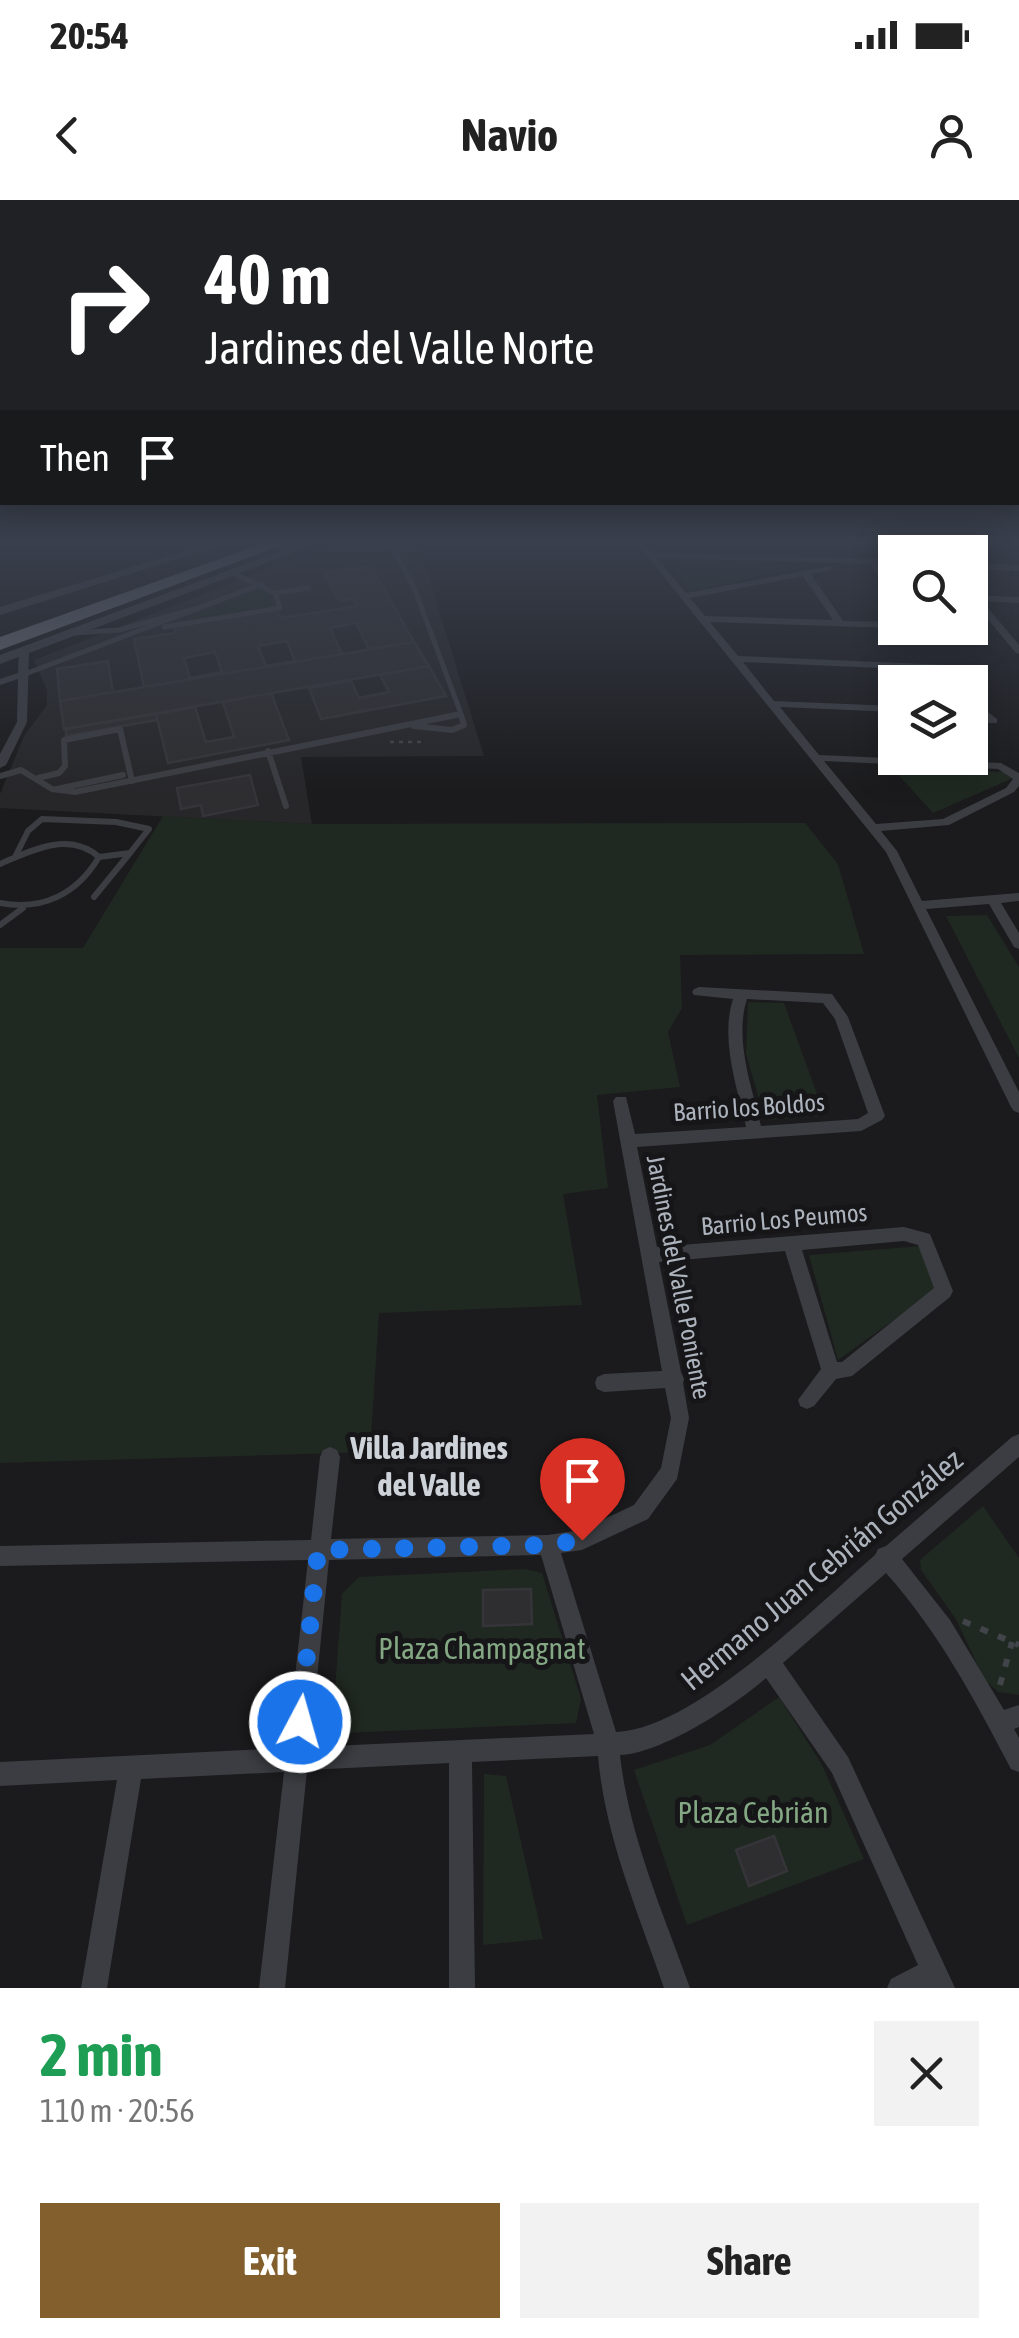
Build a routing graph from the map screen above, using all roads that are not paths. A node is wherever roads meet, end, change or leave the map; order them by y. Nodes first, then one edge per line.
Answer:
1 (57, 623) edge
2 (101, 623) edge
3 (138, 623) edge
4 (164, 623) edge
5 (187, 623) edge
6 (427, 623) edge
7 (708, 623) edge
8 (852, 623) edge
9 (996, 623) edge
10 (878, 624) edge
11 (148, 630) junction
12 (74, 634) junction
13 (1006, 635) junction
14 (1019, 636) edge
15 (0, 644) edge
16 (1019, 651) edge
17 (24, 652) junction
18 (738, 659) junction
19 (0, 660) edge
20 (949, 665) edge
21 (24, 674) junction
22 (0, 682) edge
23 (774, 704) junction
24 (878, 708) edge
25 (460, 714) junction
26 (988, 717) edge
27 (993, 720) dead end
28 (405, 725) junction
29 (268, 751) junction
30 (8, 754) junction
31 (820, 758) junction
32 (0, 765) edge
33 (22, 770) junction
34 (0, 776) edge
35 (123, 776) dead end
36 (38, 778) junction
37 (132, 781) junction
38 (52, 790) junction
39 (286, 806) dead end
40 (874, 828) junction
41 (130, 853) junction
42 (15, 857) junction
43 (99, 857) junction
44 (0, 864) edge
45 (94, 896) dead end
46 (1019, 898) edge
47 (994, 902) junction
48 (0, 904) edge
49 (921, 905) junction
50 (22, 908) junction
51 (0, 925) edge
52 (1019, 944) edge
53 (699, 992) dead end
54 (741, 994) junction
55 (621, 1102) dead end
56 (1019, 1107) edge
57 (755, 1132) junction
58 (628, 1141) junction
59 (791, 1243) junction
60 (651, 1255) junction
61 (831, 1371) junction
62 (675, 1379) junction
63 (604, 1383) dead end
64 (807, 1400) dead end
65 (1019, 1444) edge
66 (330, 1458) dead end
67 (548, 1545) junction
68 (318, 1550) junction
69 (0, 1556) edge
70 (885, 1556) junction
71 (768, 1661) junction
72 (1009, 1720) edge
73 (608, 1744) junction
74 (460, 1753) junction
75 (296, 1757) junction
76 (1019, 1761) edge
77 (131, 1768) junction
78 (0, 1774) edge
79 (938, 1980) edge
80 (94, 1988) edge
81 (272, 1988) edge
82 (462, 1988) edge
83 (678, 1988) edge
84 (900, 1988) edge

1 - 15 highway
2 - 12 street
3 - 12 lane
4 - 11 lane
5 - 11 lane
6 - 25 lane
7 - 18 street
8 - 10 street
9 - 13 street
11 - 21 lane
12 - 17 street
13 - 14 street
13 - 16 street
17 - 19 street
17 - 21 street
18 - 20 street
18 - 23 street
21 - 22 street
21 - 30 street
23 - 24 street
23 - 31 street
25 - 28 lane
25 - 28 lane
26 - 27 street
28 - 29 lane
29 - 37 lane
29 - 39 lane
30 - 32 street
30 - 33 lane
31 - 40 street
31 - 40 street
33 - 34 lane
33 - 36 lane
35 - 38 lane
36 - 37 lane
36 - 38 lane
37 - 38 lane
40 - 49 street
41 - 42 lane
41 - 43 lane
41 - 45 lane
42 - 43 lane
42 - 44 lane
43 - 50 lane
46 - 47 street
47 - 49 street
47 - 52 street
48 - 50 lane
49 - 56 street
50 - 51 lane
53 - 54 street
54 - 57 street
54 - 57 street, Barrio los Boldos
55 - 58 street, Jardines del Valle Poniente
57 - 58 street, Barrio los Boldos
58 - 60 street, Jardines del Valle Poniente
59 - 60 street, Barrio Los Peumos
59 - 61 street
59 - 61 street, Barrio Los Peumos
60 - 62 street, Jardines del Valle Poniente
61 - 64 street
62 - 63 street
62 - 67 street, Jardines del Valle Poniente
65 - 70 street, Hermano Juan Cebrián González
66 - 68 street
67 - 68 street
67 - 73 street
68 - 69 street
68 - 75 street
70 - 71 street, Hermano Juan Cebrián González
70 - 72 street
71 - 73 street, Hermano Juan Cebrián González
71 - 79 street
72 - 76 street
73 - 74 street, Hermano Juan Cebrián González
73 - 83 street
74 - 75 street, Hermano Juan Cebrián González
74 - 82 street
75 - 77 street, Hermano Juan Cebrián González
75 - 81 street
77 - 78 street, Hermano Juan Cebrián González
77 - 80 street
79 - 84 street

